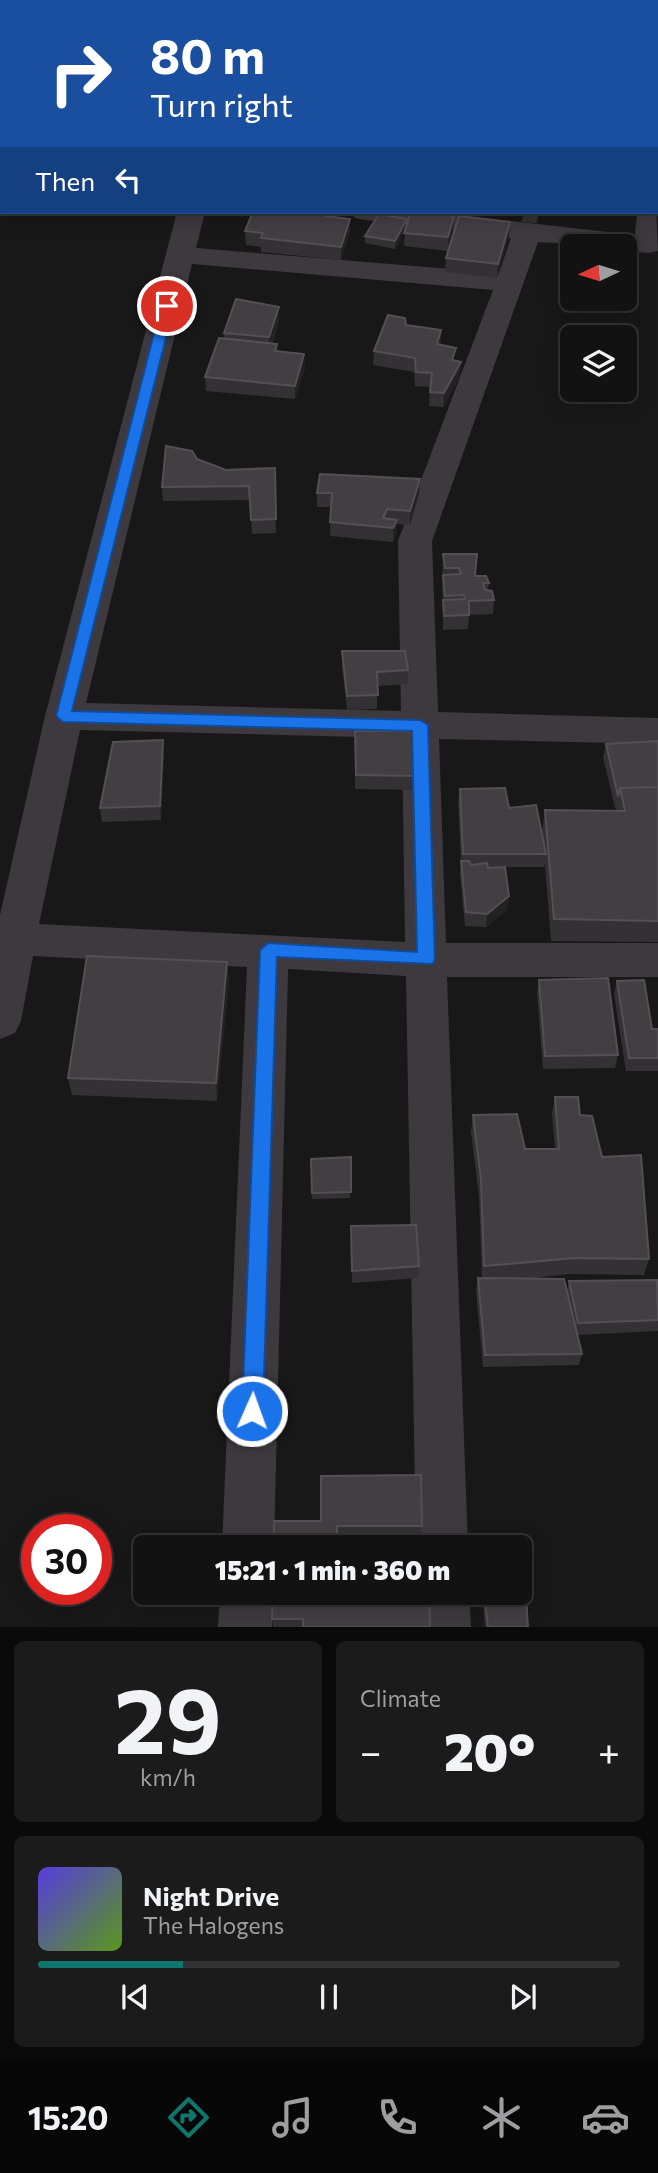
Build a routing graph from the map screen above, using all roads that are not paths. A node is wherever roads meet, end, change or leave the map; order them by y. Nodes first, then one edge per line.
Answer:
1 (191, 214) edge
2 (381, 214) edge
3 (651, 214) edge
4 (527, 232) junction
5 (181, 255) junction
6 (510, 283) junction
7 (63, 716) junction
8 (420, 725) junction
9 (658, 731) edge
10 (14, 939) junction
11 (268, 950) junction
12 (426, 960) junction
13 (658, 960) edge
14 (0, 1021) edge
15 (248, 1535) edge
16 (442, 1535) edge
17 (246, 1605) edge
18 (443, 1605) edge
19 (245, 1627) edge
20 (444, 1627) edge

1 - 5 street
2 - 4 street
3 - 4 street
4 - 6 street
5 - 6 street
5 - 7 street
6 - 8 street
7 - 8 street
7 - 10 street
8 - 9 street
8 - 12 street
10 - 11 street
10 - 14 street
11 - 12 street
11 - 15 street
12 - 13 street
12 - 16 street
17 - 19 street
18 - 20 street

